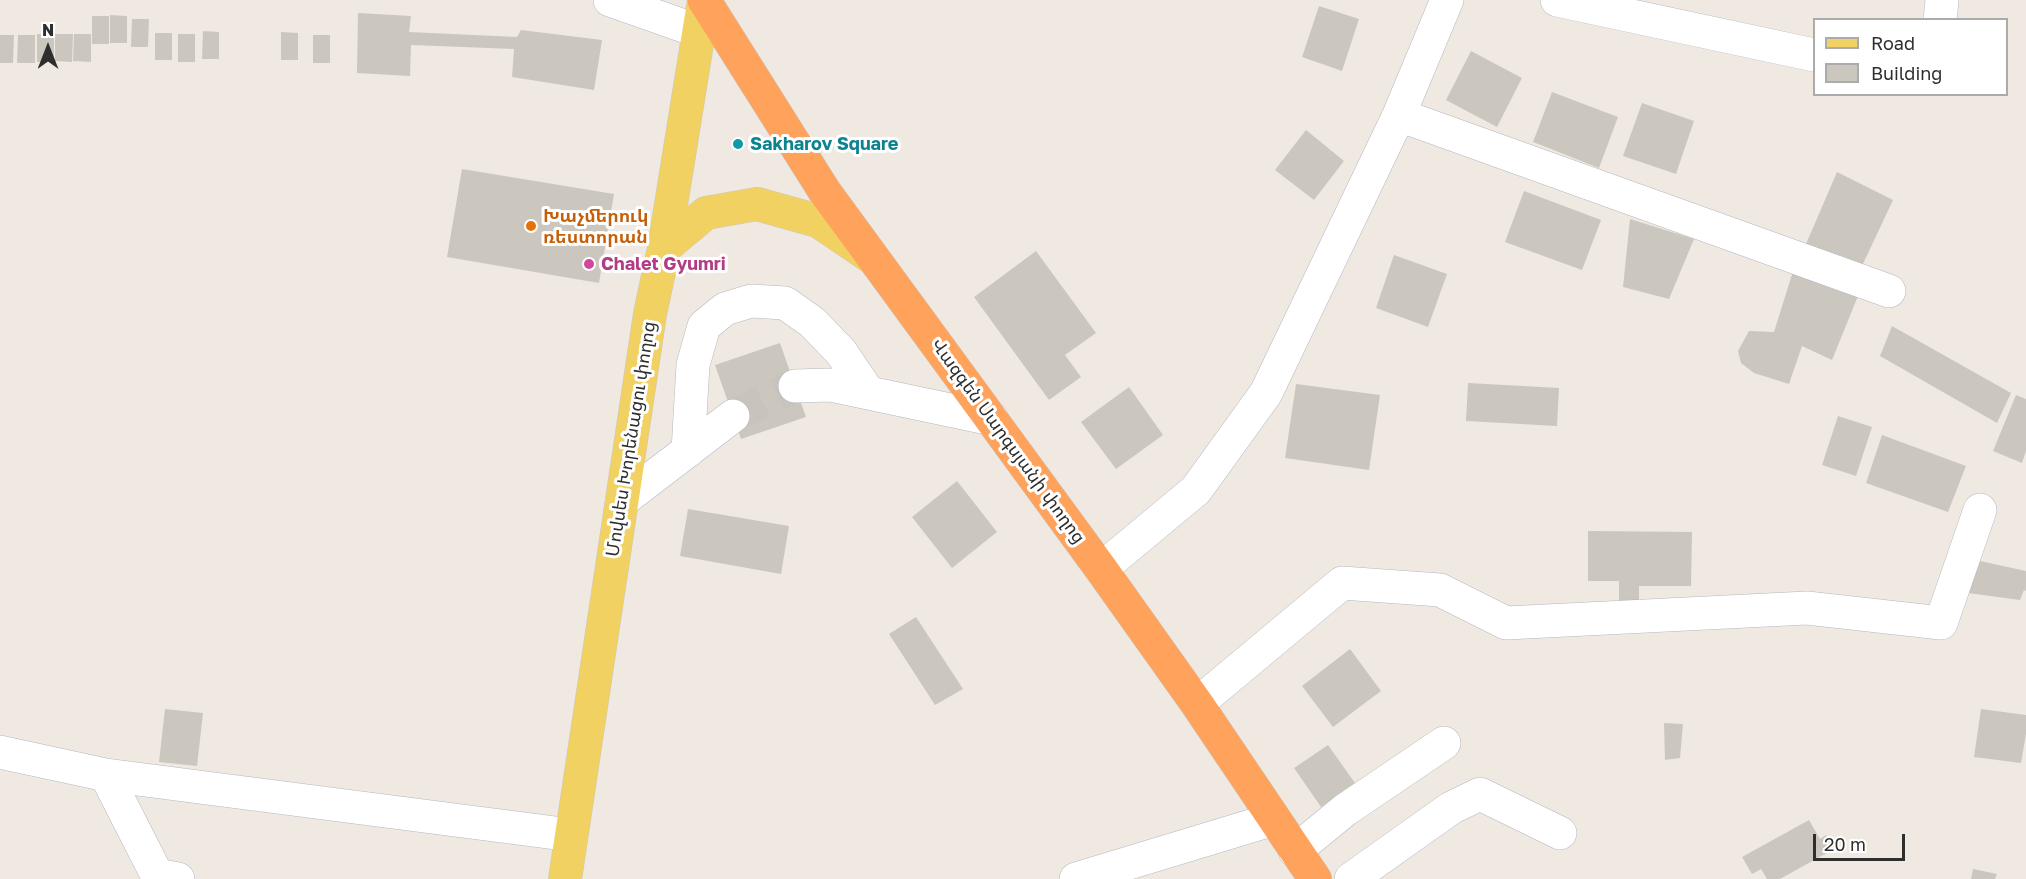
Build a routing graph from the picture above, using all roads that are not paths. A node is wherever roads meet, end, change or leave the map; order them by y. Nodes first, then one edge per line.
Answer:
1 (610, 0) edge
2 (1447, 0) edge
3 (1557, 0) edge
4 (1942, 0) edge
5 (702, 10) edge
6 (1940, 18) edge
7 (1813, 55) edge
8 (1399, 115) junction
9 (664, 248) junction
10 (878, 262) junction
11 (1889, 291) dead end
12 (795, 386) tunnel mouth
13 (868, 392) junction
14 (733, 416) tunnel mouth
15 (992, 419) junction
16 (688, 451) junction
17 (622, 501) junction
18 (1980, 510) dead end
19 (1101, 569) junction
20 (1197, 704) junction
21 (1444, 743) dead end
22 (0, 752) edge
23 (106, 775) junction
24 (1274, 819) junction
25 (1560, 833) dead end
26 (571, 835) junction
27 (1295, 851) junction
28 (178, 879) edge
29 (565, 879) edge
30 (1076, 879) edge
31 (1315, 879) edge
32 (1351, 879) edge

1 - 5 street
2 - 8 street
3 - 7 street
4 - 6 street
5 - 9 main road, Մովսես Խորենացու փողոց
5 - 10 highway, Վազգեն Սարգսյանի փողոց
8 - 11 street
8 - 19 street
9 - 10 main road
9 - 17 main road, Մովսես Խորենացու փողոց
10 - 15 highway, Վազգեն Սարգսյանի փողոց
12 - 13 street
13 - 15 street
13 - 16 street
14 - 16 street
15 - 19 highway, Վազգեն Սարգսյանի փողոց
16 - 17 street
17 - 26 main road, Մովսես Խորենացու փողոց
18 - 20 street
19 - 20 highway, Վազգեն Սարգսյանի փողոց
20 - 24 highway, Վազգեն Սարգսյանի փողոց
21 - 27 street
22 - 23 street
23 - 26 street
23 - 28 street
24 - 27 highway, Վազգեն Սարգսյանի փողոց
24 - 30 street
25 - 32 street
26 - 29 main road, Մովսես Խորենացու փողոց
27 - 31 highway, Վազգեն Սարգսյանի փողոց

